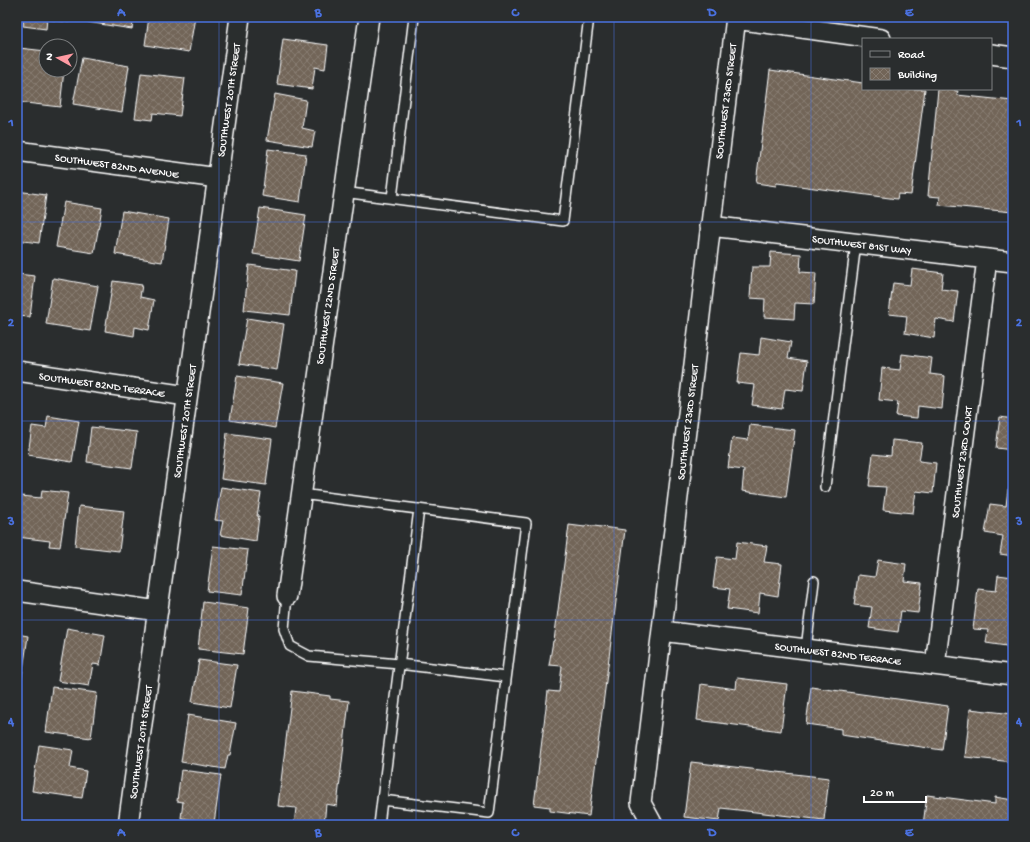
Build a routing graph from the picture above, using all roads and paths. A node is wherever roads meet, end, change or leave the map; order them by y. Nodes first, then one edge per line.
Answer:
1 (240, 17) edge
2 (369, 17) edge
3 (414, 17) edge
4 (589, 17) edge
5 (735, 18) edge
6 (874, 38) edge
7 (992, 54) edge
8 (1013, 57) edge
9 (17, 151) edge
10 (218, 178) junction
11 (343, 192) junction
12 (392, 198) junction
13 (710, 226) junction
14 (856, 243) junction
15 (987, 258) junction
16 (1013, 262) edge
17 (17, 371) edge
18 (187, 396) junction
19 (825, 488) dead end
20 (301, 494) junction
21 (419, 509) junction
22 (814, 581) dead end
23 (17, 591) edge
24 (287, 596) joint
25 (158, 611) junction
26 (662, 631) junction
27 (806, 649) junction
28 (399, 664) junction
29 (935, 665) junction
30 (1013, 674) edge
31 (506, 677) junction
32 (382, 800) junction
33 (128, 825) edge
34 (379, 825) edge
35 (653, 825) edge

1 - 10 street, SOUTHWEST 20TH STREET
2 - 11 street, SOUTHWEST 22ND STREET
3 - 12 lane
4 - 12 lane
5 - 6 street
5 - 13 street, SOUTHWEST 23RD STREET
7 - 8 street
9 - 10 street, SOUTHWEST 82ND AVENUE
10 - 18 street, SOUTHWEST 20TH STREET
11 - 12 lane
11 - 20 street, SOUTHWEST 22ND STREET
13 - 14 street, SOUTHWEST 81ST WAY
13 - 26 street, SOUTHWEST 23RD STREET
14 - 15 street, SOUTHWEST 81ST WAY
14 - 19 lane
15 - 16 street, SOUTHWEST 81ST WAY
15 - 29 street, SOUTHWEST 23RD COURT
17 - 18 street, SOUTHWEST 82ND TERRACE
18 - 25 street, SOUTHWEST 20TH STREET
20 - 21 lane
20 - 24 street, SOUTHWEST 22ND STREET
21 - 28 lane
21 - 31 lane
22 - 27 lane
23 - 25 street
24 - 28 lane
25 - 33 street, SOUTHWEST 20TH STREET
26 - 27 street, SOUTHWEST 82ND TERRACE
26 - 35 street, SOUTHWEST 23RD STREET
27 - 29 street, SOUTHWEST 82ND TERRACE
28 - 31 lane
28 - 32 lane
29 - 30 street, SOUTHWEST 82ND TERRACE
31 - 32 lane
32 - 34 lane

